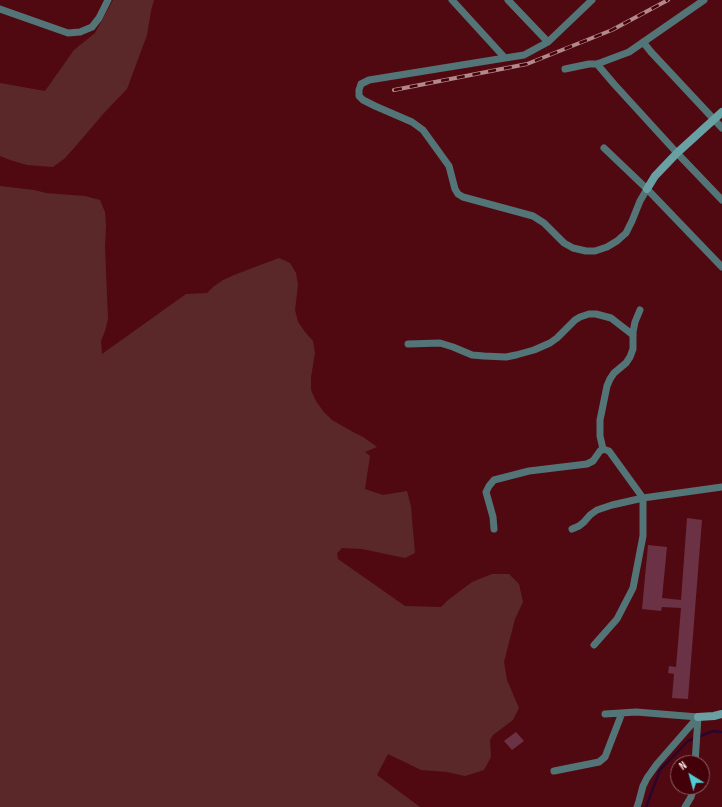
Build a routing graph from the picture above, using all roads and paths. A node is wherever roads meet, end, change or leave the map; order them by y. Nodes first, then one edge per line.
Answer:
1 (108, 0) edge
2 (452, 0) edge
3 (508, 0) edge
4 (592, 0) edge
5 (704, 0) edge
6 (0, 9) edge
7 (548, 42) junction
8 (643, 42) junction
9 (505, 58) junction
10 (597, 64) junction
11 (565, 69) dead end
12 (722, 112) edge
13 (714, 119) junction
14 (722, 128) edge
15 (604, 148) dead end
16 (677, 153) junction
17 (647, 189) junction
18 (722, 200) edge
19 (722, 266) edge
20 (640, 310) dead end
21 (633, 335) junction
22 (408, 344) dead end
23 (603, 448) junction
24 (722, 487) edge
25 (643, 498) junction
26 (494, 529) dead end
27 (572, 529) dead end
28 (594, 644) dead end
29 (622, 713) junction
30 (605, 714) dead end
31 (722, 714) edge
32 (698, 717) junction
33 (694, 755) edge
34 (554, 771) dead end
35 (692, 795) edge
36 (637, 807) edge
37 (685, 807) edge

1 - 6 street
2 - 9 street
3 - 7 street
4 - 7 street
5 - 8 street
7 - 9 street
8 - 10 street
8 - 13 street
9 - 17 street
10 - 11 street
10 - 16 street
12 - 13 street
13 - 14 street
13 - 16 street
15 - 17 street
16 - 17 street
16 - 18 street
17 - 19 street
20 - 21 street
21 - 22 street
21 - 23 street
23 - 25 street
23 - 26 street
24 - 25 street
25 - 27 street
25 - 28 street
29 - 30 street
29 - 32 street
29 - 34 street
31 - 32 street
32 - 33 street
32 - 36 street
35 - 37 street

